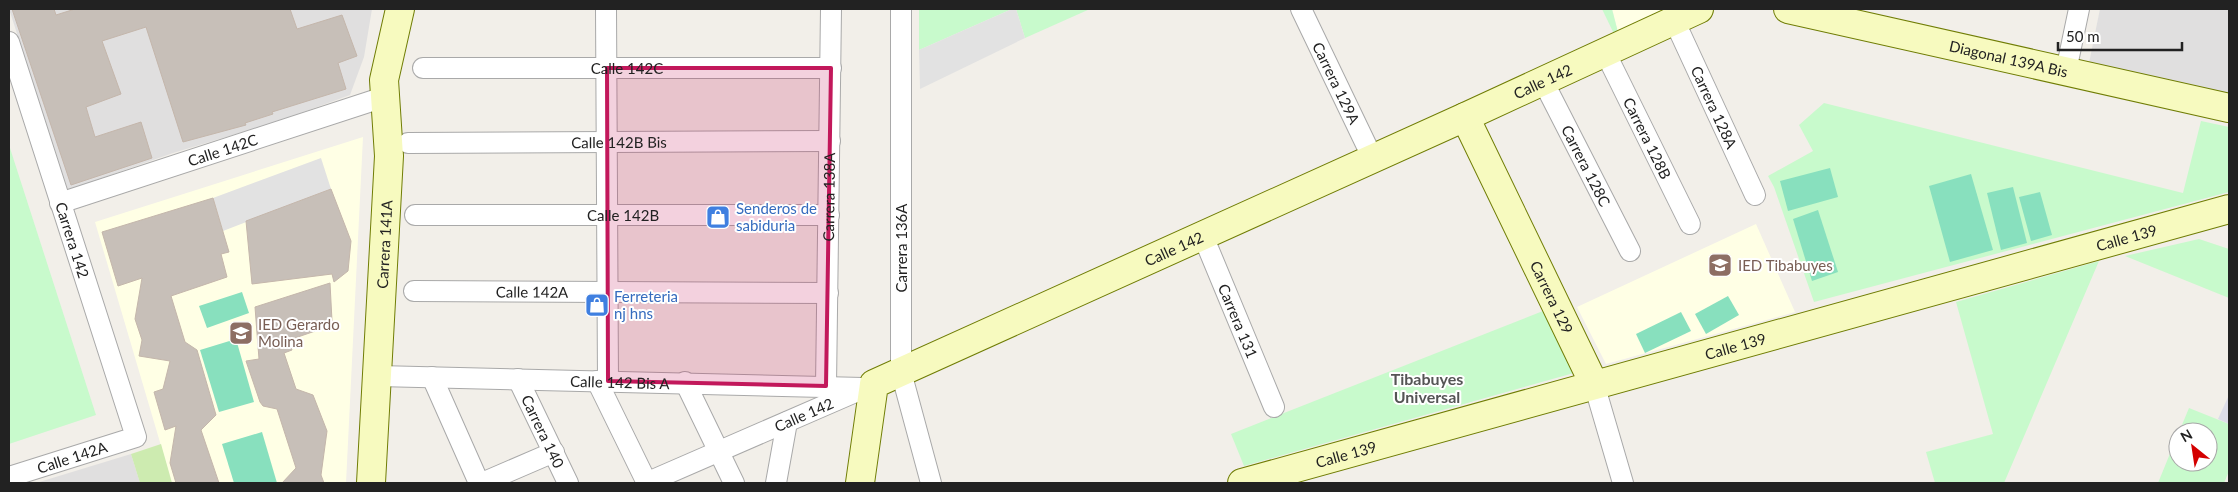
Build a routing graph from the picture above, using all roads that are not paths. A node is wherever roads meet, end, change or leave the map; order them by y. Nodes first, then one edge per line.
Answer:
1 (400, 9) edge
2 (606, 9) edge
3 (832, 9) edge
4 (900, 9) edge
5 (1301, 9) edge
6 (1699, 9) edge
7 (1788, 9) edge
8 (2079, 9) edge
9 (1674, 20) junction
10 (9, 42) edge
11 (1604, 52) junction
12 (423, 68) dead end
13 (607, 68) junction
14 (831, 68) junction
15 (2066, 71) junction
16 (1543, 81) junction
17 (384, 97) junction
18 (2229, 108) edge
19 (1465, 117) junction
20 (830, 140) junction
21 (608, 142) junction
22 (408, 143) dead end
23 (1373, 159) junction
24 (1755, 195) dead end
25 (60, 203) junction
26 (2229, 209) edge
27 (829, 214) junction
28 (415, 215) dead end
29 (608, 215) junction
30 (1690, 224) dead end
31 (1203, 236) junction
32 (1630, 251) dead end
33 (414, 291) dead end
34 (609, 292) junction
35 (828, 293) junction
36 (901, 372) junction
37 (378, 376) junction
38 (432, 377) junction
39 (518, 379) junction
40 (602, 381) junction
41 (686, 382) junction
42 (1594, 384) junction
43 (826, 386) junction
44 (869, 386) junction
45 (1274, 408) dead end
46 (787, 422) junction
47 (136, 437) joint
48 (554, 452) junction
49 (718, 452) junction
50 (9, 477) edge
51 (371, 483) edge
52 (481, 483) edge
53 (568, 483) edge
54 (647, 483) edge
55 (734, 483) edge
56 (776, 483) edge
57 (860, 483) edge
58 (931, 483) edge
59 (1242, 483) edge
60 (1623, 483) edge

1 - 17 street, Carrera 141A
2 - 13 street
3 - 14 street, Carrera 138A
4 - 36 street, Carrera 136A
5 - 23 street, Carrera 129A
6 - 9 street, Calle 142
7 - 15 street, Diagonal 139A Bis
8 - 15 street
9 - 11 street, Calle 142
9 - 24 street, Carrera 128A
10 - 25 street, Carrera 142
11 - 16 street, Calle 142
11 - 30 street, Carrera 128B
12 - 13 street, Calle 142C
13 - 14 street, Calle 142C
13 - 21 street
14 - 20 street, Carrera 138A
15 - 18 street, Diagonal 139A Bis
16 - 19 street, Calle 142
16 - 32 street, Carrera 128C
17 - 25 street, Calle 142C
17 - 37 street, Carrera 141A
19 - 23 street, Calle 142
19 - 42 street, Carrera 129
20 - 21 street, Calle 142B Bis
20 - 27 street, Carrera 138A
21 - 22 street, Calle 142B Bis
21 - 29 street
23 - 31 street, Calle 142
25 - 47 street, Carrera 142
26 - 42 street, Calle 139
27 - 29 street, Calle 142B
27 - 35 street, Carrera 138A
28 - 29 street, Calle 142B
29 - 34 street
31 - 36 street, Calle 142
31 - 45 street, Carrera 131
33 - 34 street, Calle 142A
34 - 35 street, Calle 142A
34 - 40 street
35 - 43 street, Carrera 138A
36 - 44 street, Calle 142
36 - 58 street, Carrera 136A
37 - 38 street, Calle 142 Bis A
37 - 51 street, Carrera 141A
38 - 39 street, Calle 142 Bis A
38 - 52 street
39 - 40 street, Calle 142 Bis A
39 - 48 street, Carrera 140
40 - 41 street, Calle 142 Bis A
40 - 54 street
41 - 43 street, Calle 142 Bis A
41 - 49 street
42 - 59 street, Calle 139
42 - 60 street, Carrera 129
43 - 44 street, Calle 142 Bis A
44 - 46 street, Calle 142
44 - 57 street
46 - 49 street, Calle 142
46 - 56 street
47 - 50 street, Calle 142A
48 - 52 street
48 - 53 street, Carrera 140
49 - 54 street, Calle 142
49 - 55 street

